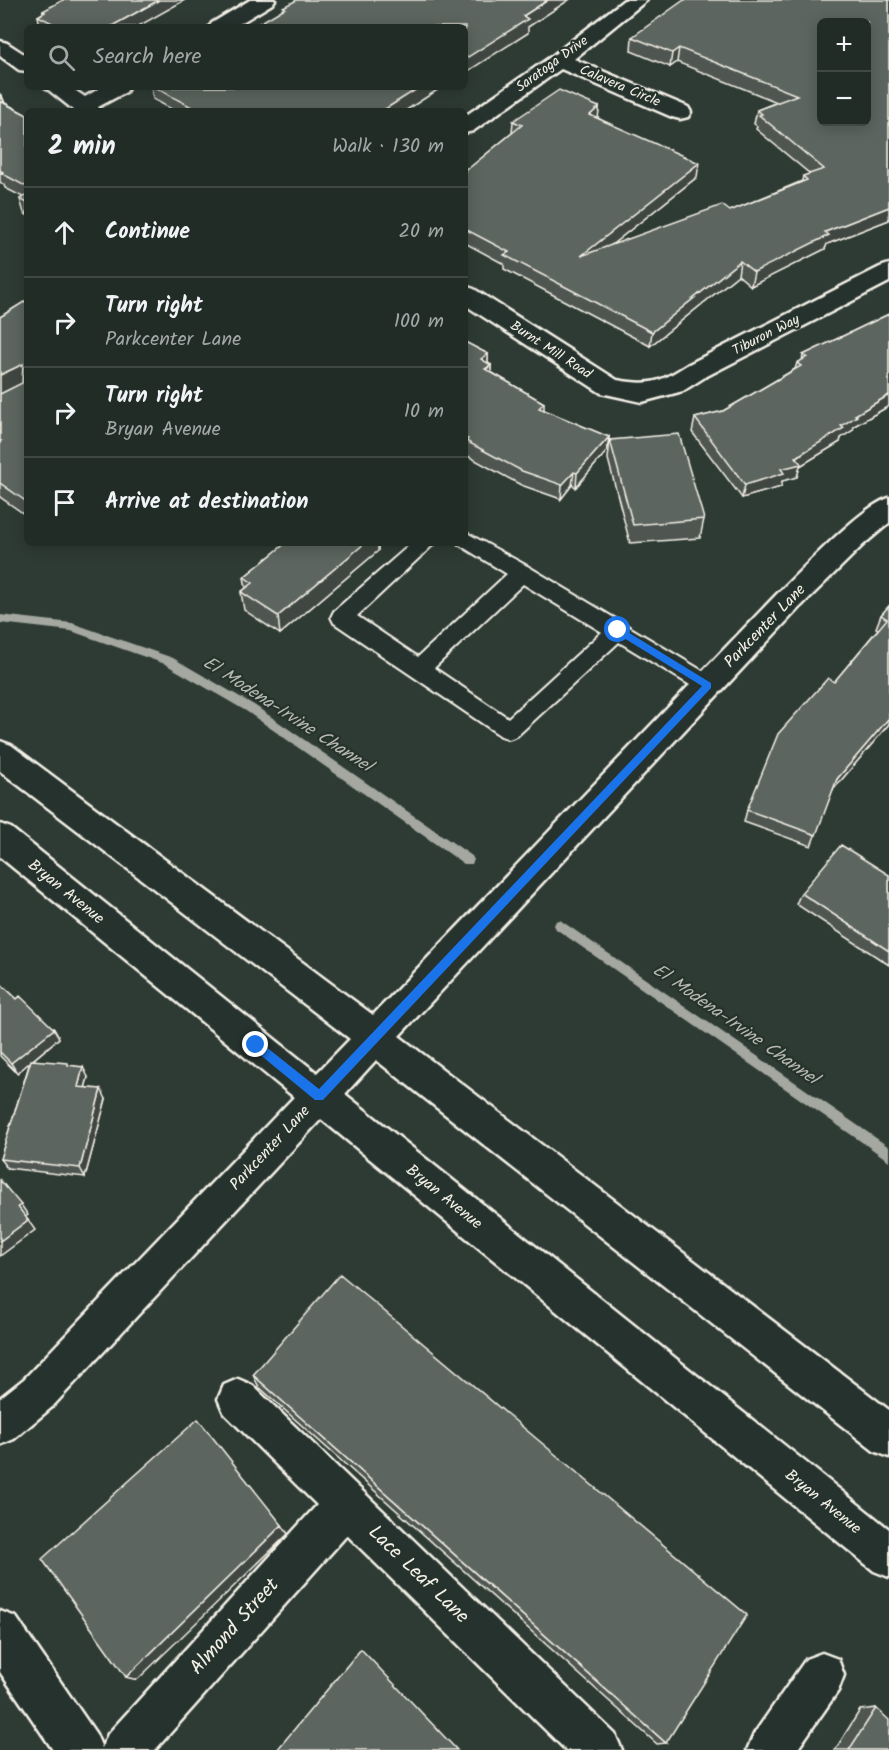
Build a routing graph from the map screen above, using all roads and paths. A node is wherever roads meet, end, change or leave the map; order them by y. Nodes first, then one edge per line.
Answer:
1 (265, 0) edge
2 (637, 0) edge
3 (224, 24) edge
4 (0, 47) edge
5 (559, 60) junction
6 (24, 63) edge
7 (60, 90) edge
8 (114, 90) edge
9 (86, 108) edge
10 (88, 108) edge
11 (680, 112) dead end
12 (468, 124) edge
13 (889, 272) edge
14 (468, 296) edge
15 (642, 393) joint
16 (889, 508) edge
17 (468, 541) edge
18 (422, 546) edge
19 (522, 572) junction
20 (618, 630) junction
21 (419, 669) junction
22 (708, 685) junction
23 (0, 754) edge
24 (0, 838) edge
25 (374, 1038) junction
26 (319, 1096) junction
27 (238, 1400) dead end
28 (0, 1425) edge
29 (889, 1436) edge
30 (346, 1505) junction
31 (889, 1556) edge
32 (0, 1633) edge
33 (822, 1675) dead end
34 (80, 1750) edge
35 (124, 1750) edge
36 (599, 1750) edge
37 (770, 1750) edge

1 - 3 street
2 - 5 street, Saratoga Drive
4 - 6 street
5 - 11 street, Calavera Circle
5 - 12 street, Saratoga Drive
7 - 9 street
8 - 10 street
13 - 15 street, Tiburon Way
14 - 15 street, Burnt Mill Road
16 - 22 street, Parkcenter Lane
17 - 19 lane
18 - 21 lane
19 - 20 lane
19 - 21 lane
20 - 21 lane
20 - 22 lane
22 - 25 street, Parkcenter Lane
23 - 25 street
24 - 26 street, Bryan Avenue
25 - 26 street, Parkcenter Lane
25 - 29 street
26 - 28 street, Parkcenter Lane
26 - 31 street, Bryan Avenue
27 - 30 street, Lace Leaf Lane
30 - 35 street, Almond Street
30 - 36 street, Lace Leaf Lane
32 - 34 street
33 - 37 street

